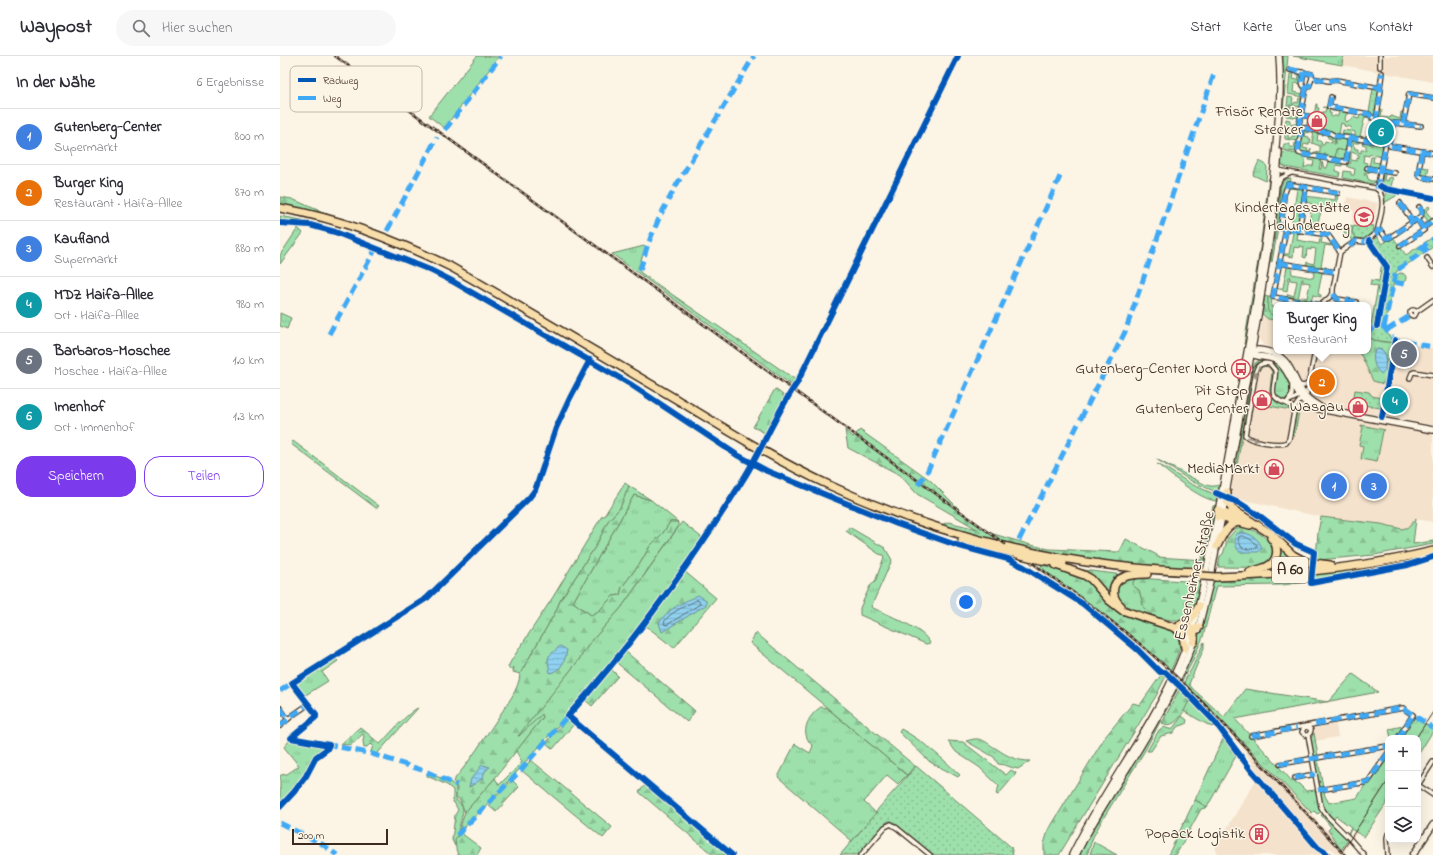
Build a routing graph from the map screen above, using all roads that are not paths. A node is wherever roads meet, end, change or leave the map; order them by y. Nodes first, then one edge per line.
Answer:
1 (1279, 56) edge
2 (1380, 56) edge
3 (1380, 68) dead end
4 (1290, 70) dead end
5 (1304, 72) junction
6 (1382, 73) dead end
7 (1312, 78) junction
8 (1306, 88) junction
9 (1380, 88) junction
10 (1330, 97) dead end
11 (1433, 98) edge
12 (1301, 115) junction
13 (1312, 118) dead end
14 (1376, 121) junction
15 (1393, 124) junction
16 (1403, 124) junction
17 (1421, 126) dead end
18 (1302, 128) junction
19 (1350, 138) junction
20 (1388, 143) junction
21 (1422, 151) junction
22 (1433, 153) edge
23 (1367, 168) dead end
24 (1276, 170) junction
25 (1381, 170) junction
26 (1291, 173) junction
27 (1395, 173) dead end
28 (1433, 179) edge
29 (1306, 187) junction
30 (1378, 189) junction
31 (1338, 192) dead end
32 (1275, 199) junction
33 (1400, 203) dead end
34 (1419, 207) dead end
35 (280, 208) edge
36 (280, 212) edge
37 (1415, 220) junction
38 (1433, 221) edge
39 (1281, 228) dead end
40 (1423, 228) junction
41 (1286, 229) dead end
42 (1378, 230) junction
43 (1400, 246) dead end
44 (1340, 252) junction
45 (1426, 258) dead end
46 (1279, 263) junction
47 (1433, 267) edge
48 (1336, 272) junction
49 (1333, 294) junction
50 (1433, 300) edge
51 (1303, 302) edge
52 (1324, 302) edge
53 (1356, 302) dead end
54 (1416, 312) dead end
55 (1255, 337) junction
56 (1250, 352) junction
57 (1263, 353) junction
58 (1273, 353) edge
59 (1277, 354) edge
60 (1314, 354) edge
61 (1250, 367) junction
62 (1433, 375) edge
63 (1410, 378) dead end
64 (1309, 383) junction
65 (1292, 384) junction
66 (1299, 385) junction
67 (1304, 395) junction
68 (1286, 402) junction
69 (1308, 405) junction
70 (1294, 410) junction
71 (1327, 411) junction
72 (1293, 414) junction
73 (1433, 430) edge
74 (1227, 492) junction
75 (1220, 515) junction
76 (1247, 519) junction
77 (1239, 521) junction
78 (1217, 546) junction
79 (1433, 547) edge
80 (1433, 551) edge
81 (1041, 560) junction
82 (1330, 566) junction
83 (1250, 572) junction
84 (1147, 574) junction
85 (1203, 574) junction
86 (1216, 574) junction
87 (1199, 606) junction
88 (1177, 627) junction
89 (1194, 630) junction
90 (1194, 642) joint
91 (1185, 648) junction
92 (309, 704) dead end
93 (280, 708) edge
94 (288, 719) junction
95 (280, 726) edge
96 (1306, 727) junction
97 (1400, 735) edge
98 (1251, 736) dead end
99 (1385, 747) edge
100 (1385, 757) edge
101 (1312, 759) junction
102 (1433, 762) edge
103 (1280, 764) dead end
104 (1250, 770) dead end
105 (1315, 774) junction
106 (1295, 778) dead end
107 (1421, 780) edge
108 (1421, 787) edge
109 (1318, 790) junction
110 (1433, 795) edge
111 (1433, 826) edge
112 (1387, 843) edge
113 (1327, 854) edge
114 (861, 855) edge
115 (930, 855) edge
116 (1072, 855) edge
117 (1076, 855) edge
118 (1364, 855) edge
119 (1388, 855) edge
120 (1413, 855) edge

1 - 24 main road, Essenheimer Straße
2 - 3 street
4 - 5 street
5 - 7 street
5 - 8 street
6 - 9 street
7 - 8 street
7 - 9 street
8 - 12 street
9 - 14 street
10 - 14 street
11 - 16 street
12 - 13 street
12 - 18 street
14 - 15 street
15 - 16 street
15 - 20 street
16 - 17 street
18 - 19 street
18 - 19 street
19 - 20 street
20 - 21 street
20 - 25 street
21 - 22 street
21 - 28 street
23 - 25 street
24 - 26 street
24 - 32 main road, Essenheimer Straße
24 - 56 main road, Essenheimer Straße
25 - 27 street
25 - 30 street
26 - 30 street
26 - 32 street
29 - 31 street
29 - 39 street
29 - 44 street
30 - 42 street
32 - 55 main road, Essenheimer Straße
33 - 37 street
34 - 37 street
35 - 85 highway, A 60
36 - 81 highway, A 60
37 - 40 street
37 - 42 street
38 - 40 street
40 - 43 street
41 - 46 street
42 - 44 street
44 - 48 street
45 - 47 street
46 - 48 street
46 - 51 street
48 - 49 street
49 - 52 street
49 - 53 street
50 - 54 street
55 - 56 main road, Essenheimer Straße
55 - 57 main road
56 - 57 main road
56 - 61 main road, Essenheimer Straße
56 - 75 main road, Essenheimer Straße
57 - 58 main road
57 - 61 main road
57 - 65 main road
59 - 66 main road
60 - 64 street
61 - 74 main road, Essenheimer Straße
62 - 63 street
64 - 66 street
64 - 67 street
65 - 67 main road
65 - 68 street
66 - 67 main road
67 - 68 street
67 - 69 main road
67 - 70 street
67 - 71 main road
68 - 70 street
68 -> 72 street
69 - 71 main road
69 - 72 street
70 - 72 street
71 - 73 main road
74 - 75 main road, Essenheimer Straße
74 - 76 highway
75 - 76 highway
75 - 77 highway
75 - 78 main road, Essenheimer Straße
75 - 87 main road, Essenheimer Straße
76 - 82 highway
77 - 78 highway
77 - 83 highway
78 - 89 main road, Essenheimer Straße
79 - 82 highway, A 60
80 - 86 highway, A 60
81 - 84 highway, A 60
81 - 88 highway
82 - 83 highway, A 60
83 - 86 highway, A 60
84 - 85 highway, A 60
84 - 88 highway
85 - 86 highway, A 60, bridge
87 - 88 highway
87 - 89 main road, Essenheimer Straße
88 - 89 highway
88 - 91 highway
89 - 90 highway
89 - 91 main road, Essenheimer Straße
90 - 117 main road, Essenheimer Straße
91 - 116 main road, Essenheimer Straße
92 - 94 street
93 - 94 street
94 - 95 street
96 - 97 street
96 - 98 street
96 - 101 street
99 - 101 street
100 - 109 street
101 - 103 street
101 - 105 street
102 - 107 street
104 - 113 street
105 - 106 street
105 - 109 street
108 - 110 street
109 - 118 street
111 - 120 main road
112 - 119 street
114 - 115 street

